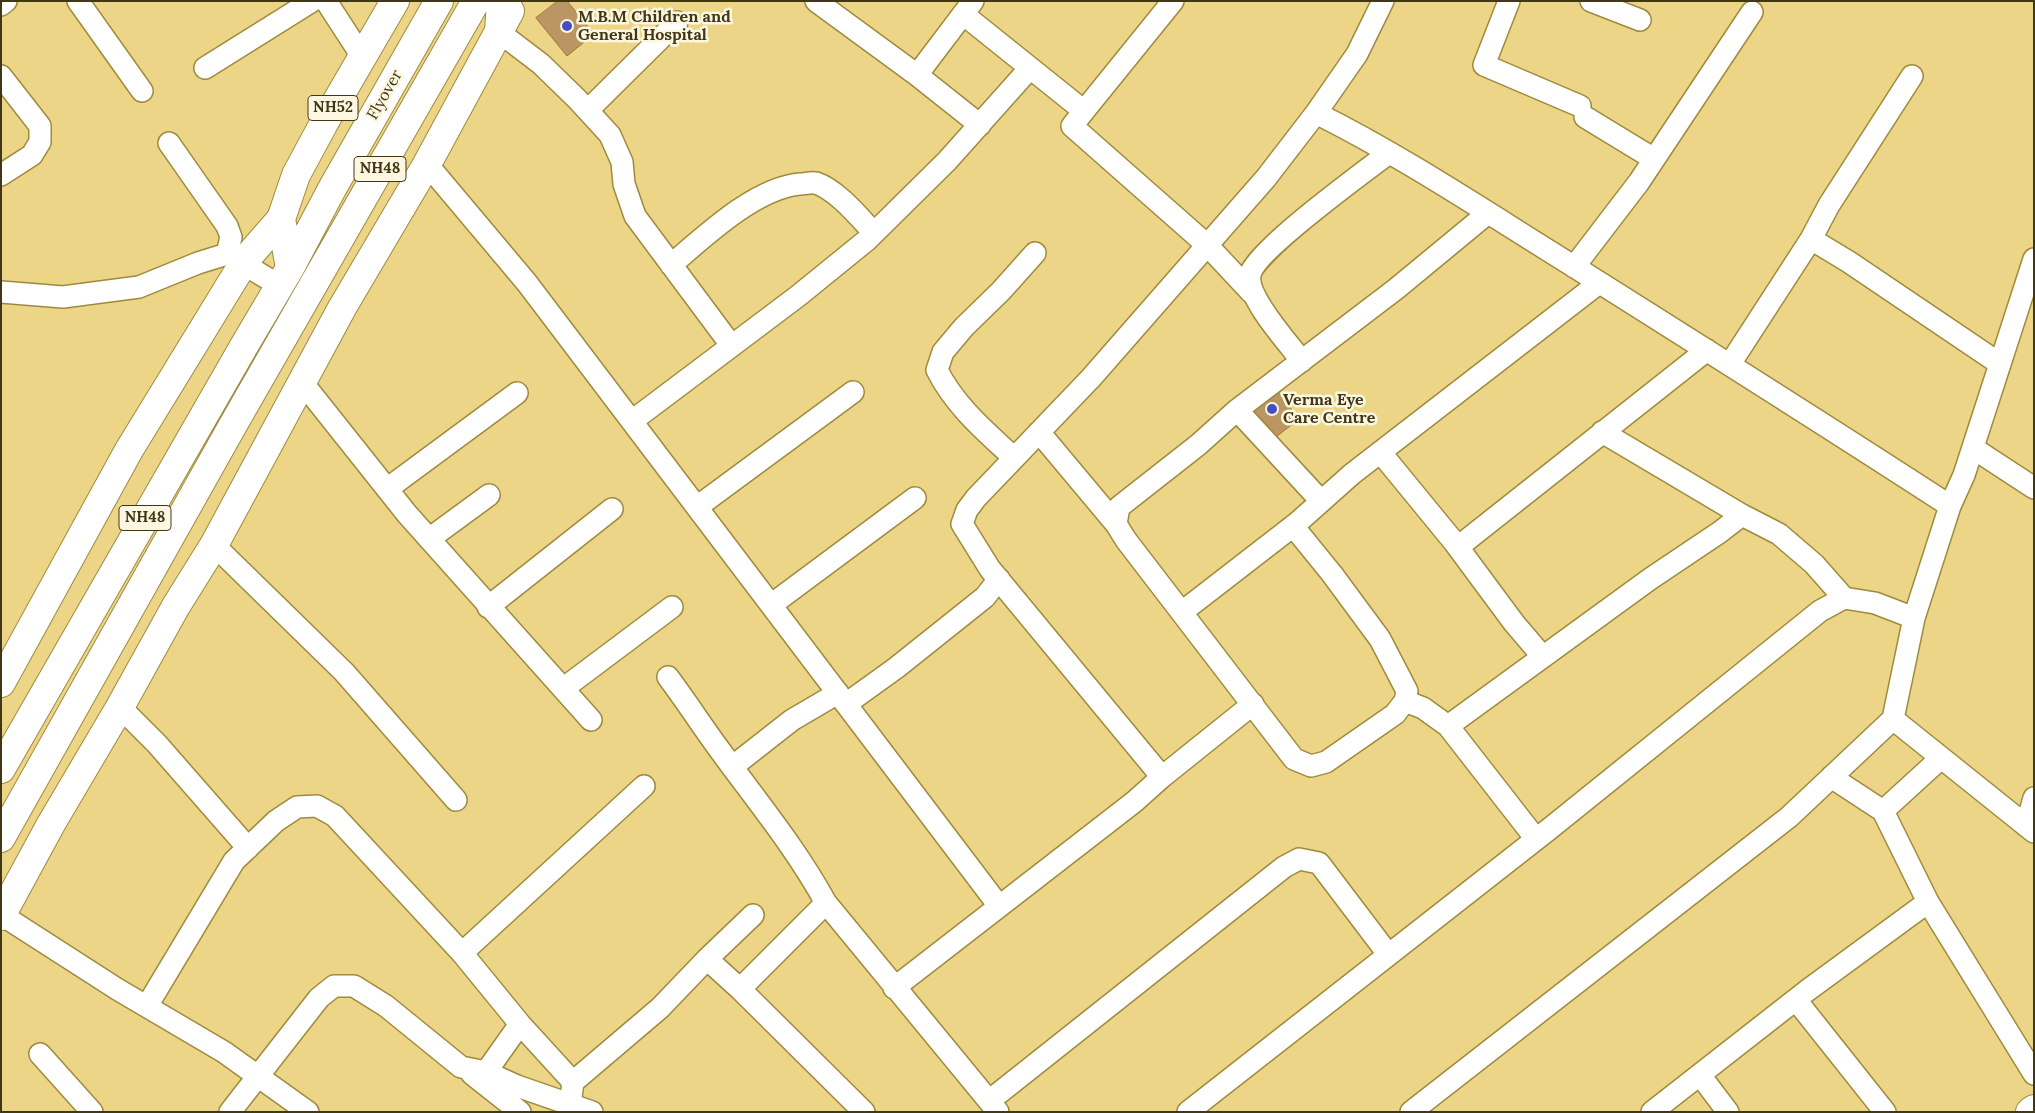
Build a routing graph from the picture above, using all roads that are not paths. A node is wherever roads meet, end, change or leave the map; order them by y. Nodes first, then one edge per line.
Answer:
1 (6, 1) edge
2 (78, 1) edge
3 (312, 1) edge
4 (326, 1) edge
5 (395, 1) edge
6 (439, 1) edge
7 (476, 1) edge
8 (501, 1) edge
9 (514, 1) edge
10 (816, 1) edge
11 (1173, 1) edge
12 (1383, 1) edge
13 (1509, 1) edge
14 (1591, 1) edge
15 (1, 5) edge
16 (968, 8) edge
17 (1752, 12) dead end
18 (1640, 20) dead end
19 (677, 22) dead end
20 (499, 32) junction
21 (363, 58) junction
22 (205, 68) dead end
23 (1030, 68) junction
24 (917, 75) junction
25 (1, 76) edge
26 (1912, 76) dead end
27 (142, 91) dead end
28 (588, 110) junction
29 (1084, 111) junction
30 (1316, 113) junction
31 (980, 125) junction
32 (169, 143) dead end
33 (1389, 152) junction
34 (1654, 159) junction
35 (427, 164) junction
36 (1, 175) edge
37 (1488, 213) junction
38 (281, 219) junction
39 (874, 233) junction
40 (1811, 239) junction
41 (1208, 245) junction
42 (1035, 252) dead end
43 (2034, 259) edge
44 (235, 260) junction
45 (672, 265) junction
46 (1574, 267) junction
47 (285, 277) junction
48 (1600, 283) junction
49 (1, 292) edge
50 (1252, 293) junction
51 (2027, 304) edge
52 (732, 345) junction
53 (1707, 350) junction
54 (1302, 361) junction
55 (1730, 364) junction
56 (2000, 364) junction
57 (302, 382) junction
58 (853, 392) dead end
59 (517, 394) dead end
60 (1237, 410) junction
61 (632, 422) junction
62 (1039, 432) junction
63 (1602, 432) junction
64 (1973, 448) junction
65 (1381, 453) junction
66 (1014, 458) junction
67 (2034, 488) edge
68 (387, 489) junction
69 (489, 495) dead end
70 (915, 498) dead end
71 (1320, 501) junction
72 (1950, 506) junction
73 (697, 507) junction
74 (612, 509) dead end
75 (1742, 515) junction
76 (1116, 524) junction
77 (1294, 526) junction
78 (429, 539) junction
79 (214, 545) junction
80 (1458, 547) junction
81 (999, 580) junction
82 (1844, 598) junction
83 (771, 605) junction
84 (488, 607) junction
85 (672, 607) dead end
86 (1182, 612) junction
87 (1914, 618) junction
88 (8, 655) edge
89 (1543, 657) junction
90 (668, 677) dead end
91 (1, 682) edge
92 (564, 688) junction
93 (842, 699) junction
94 (1405, 701) junction
95 (1253, 704) junction
96 (120, 707) junction
97 (1893, 719) junction
98 (592, 720) dead end
99 (1448, 726) junction
100 (1941, 758) junction
101 (732, 766) junction
102 (1, 769) edge
103 (1162, 777) junction
104 (1831, 777) junction
105 (644, 786) dead end
106 (2034, 798) edge
107 (456, 800) dead end
108 (1884, 810) junction
109 (2030, 829) edge
110 (1, 838) edge
111 (1536, 838) junction
112 (248, 848) junction
113 (1928, 902) junction
114 (826, 903) junction
115 (1000, 906) junction
116 (753, 915) dead end
117 (2, 916) edge
118 (462, 953) junction
119 (1388, 954) junction
120 (707, 959) junction
121 (894, 988) junction
122 (740, 989) junction
123 (1796, 1000) junction
124 (147, 1006) junction
125 (520, 1024) junction
126 (40, 1054) dead end
127 (462, 1066) junction
128 (486, 1072) junction
129 (2034, 1074) edge
130 (1700, 1075) junction
131 (258, 1076) junction
132 (574, 1082) junction
133 (570, 1104) junction
134 (1434, 1105) edge
135 (993, 1106) edge
136 (2034, 1109) edge
137 (92, 1112) edge
138 (230, 1112) edge
139 (308, 1112) edge
140 (520, 1112) edge
141 (592, 1112) edge
142 (864, 1112) edge
143 (1188, 1112) edge
144 (1411, 1112) edge
145 (1652, 1112) edge
146 (1728, 1112) edge
147 (1885, 1112) edge
148 (2030, 1112) edge

1 - 15 street
2 - 27 street
3 - 22 street
4 - 21 street
5 - 21 main road, NH52
6 - 47 main road, Flyover / NH48
7 - 110 main road, NH48
8 - 20 main road
9 - 20 main road
10 - 24 street
11 - 29 street
12 - 30 street
13 - 34 street
14 - 18 street
16 - 23 street
16 - 24 street
17 - 34 street
19 - 28 street
20 - 28 street
20 - 35 main road
21 - 38 main road, NH52
23 - 29 street
23 - 31 street
24 - 31 street
25 - 36 street
26 - 40 street
28 - 45 street
29 - 41 street
30 - 33 street
30 - 41 street
31 - 39 street
32 - 44 street
33 - 37 street
33 - 50 street
34 - 46 street
35 - 57 main road
35 - 61 street
37 - 46 street
37 - 54 street
38 - 44 main road
38 - 47 main road, NH52
39 - 45 street
39 - 52 street
40 - 55 street
40 - 56 street
41 - 50 street
41 - 62 street
42 - 66 street
43 - 51 street
44 - 47 street
44 - 49 street
44 - 88 main road
45 - 52 street
46 - 48 street
47 - 102 main road, NH48
48 - 53 street
48 - 65 street
50 - 54 street
51 - 56 street
52 - 61 street
53 - 55 street
53 - 63 street
54 - 60 street
55 - 72 street
56 - 64 street
57 - 68 street
57 - 79 main road
58 - 73 street
59 - 68 street
60 - 71 street
60 - 76 street
61 - 73 street
62 - 66 street
62 - 76 street
63 - 75 street
63 - 80 street
64 - 67 street
64 - 72 street
65 - 71 street
65 - 80 street
66 - 81 street
68 - 78 street
69 - 78 street
70 - 83 street
71 - 77 street
72 - 87 street
73 - 83 street
74 - 84 street
75 - 82 street
75 - 89 street
76 - 86 street
77 - 86 street
77 - 94 street
78 - 84 street
79 - 96 main road
79 - 107 street
80 - 89 street
81 - 93 street
81 - 103 street
82 - 87 street
82 - 111 street
83 - 93 street
84 - 92 street
85 - 92 street
86 - 95 street
87 - 97 street
88 - 91 main road
89 - 99 street
90 - 101 street
92 - 98 street
93 - 101 street
93 - 115 street
94 - 95 street
94 - 99 street
95 - 103 street
96 - 112 street
96 - 117 main road
97 - 100 street
97 - 104 street
99 - 111 street
100 - 108 street
100 - 109 street
101 - 114 street
103 - 115 street
104 - 108 street
104 - 134 street
105 - 118 street
106 - 109 street
108 - 113 street
111 - 119 street
112 - 118 street
112 - 124 street
113 - 123 street
113 - 129 street
114 - 121 street
114 - 122 street
115 - 121 street
116 - 120 street
117 - 124 street
118 - 125 street
119 - 135 street
119 - 143 street
120 - 122 street
120 - 132 street
121 - 135 street
122 - 142 street
123 - 130 street
123 - 147 street
124 - 131 street
125 - 128 street
125 - 132 street
126 - 137 street
127 - 128 street
127 - 131 street
127 - 140 street
128 - 133 street
130 - 145 street
130 - 146 street
131 - 138 street
131 - 139 street
132 - 133 street
133 - 141 street
134 - 144 street
136 - 148 main road

